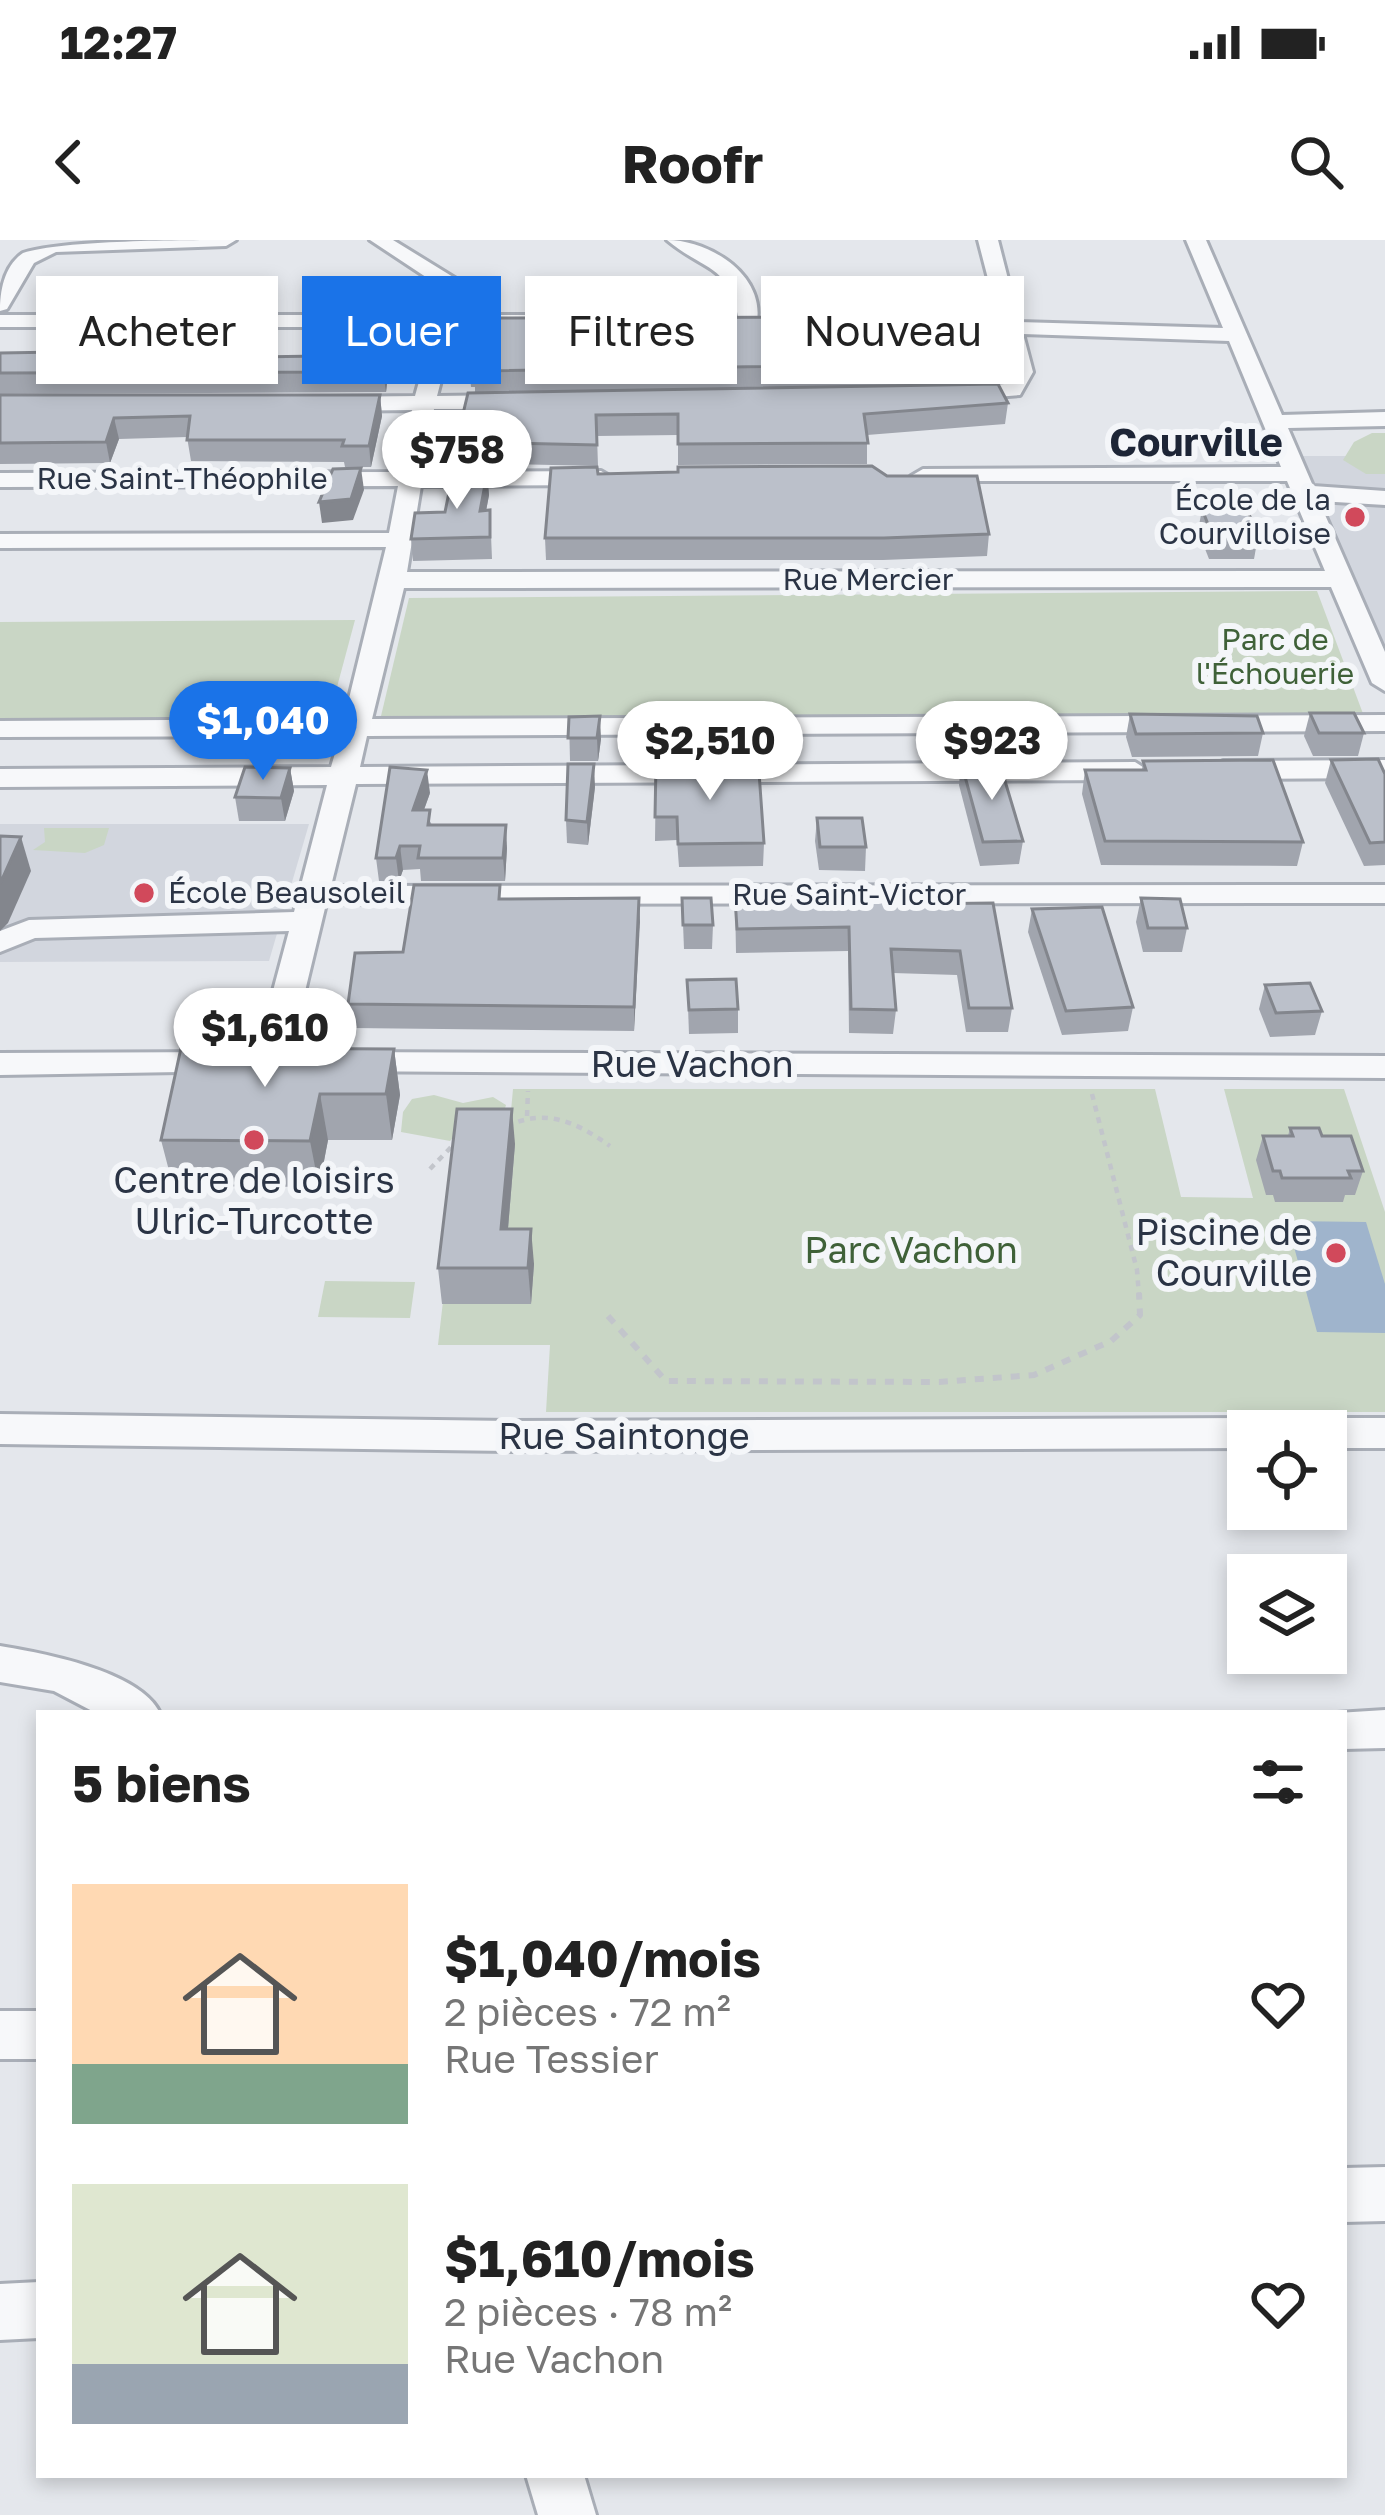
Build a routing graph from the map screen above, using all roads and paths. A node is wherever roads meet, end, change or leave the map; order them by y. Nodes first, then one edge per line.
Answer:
1 (226, 240) edge
2 (380, 240) edge
3 (677, 240) edge
4 (988, 240) edge
5 (1196, 240) edge
6 (438, 276) edge
7 (998, 276) edge
8 (0, 305) edge
9 (0, 321) edge
10 (302, 321) edge
11 (737, 322) edge
12 (748, 322) junction
13 (761, 322) edge
14 (1024, 329) edge
15 (1240, 335) junction
16 (429, 384) edge
17 (1015, 384) edge
18 (919, 397) edge
19 (541, 402) edge
20 (306, 404) edge
21 (424, 404) junction
22 (1385, 419) edge
23 (1277, 422) junction
24 (899, 476) edge
25 (622, 478) edge
26 (414, 479) junction
27 (0, 480) edge
28 (1303, 483) junction
29 (1385, 498) edge
30 (402, 540) junction
31 (0, 541) edge
32 (1342, 579) junction
33 (393, 580) junction
34 (1385, 683) edge
35 (1385, 723) edge
36 (357, 726) junction
37 (0, 729) edge
38 (1385, 769) edge
39 (342, 777) junction
40 (0, 778) edge
41 (1385, 894) edge
42 (310, 908) junction
43 (0, 943) edge
44 (271, 1062) junction
45 (0, 1064) edge
46 (1085, 1066) junction
47 (1385, 1067) edge
48 (502, 1129) edge
49 (466, 1132) edge
50 (610, 1146) dead end
51 (430, 1168) dead end
52 (608, 1316) dead end
53 (0, 1430) edge
54 (1227, 1433) edge
55 (1347, 1433) edge
56 (1385, 1433) edge
57 (0, 1664) edge
58 (132, 1710) edge
59 (1385, 1729) edge
60 (1347, 1730) edge
61 (0, 2035) edge
62 (36, 2035) edge
63 (1347, 2194) edge
64 (1385, 2194) edge
65 (36, 2309) edge
66 (0, 2312) edge
67 (556, 2478) edge
68 (567, 2515) edge

1 - 8 street
2 - 6 street
3 - 12 street
4 - 7 street
5 - 15 street
9 - 10 street
11 - 12 street
12 - 13 street
14 - 15 street
15 - 23 street
16 - 21 street
17 - 18 street
19 - 21 street
20 - 21 street
21 - 26 street
22 - 23 street
23 - 28 street
24 - 28 street
25 - 26 street, Rue Saint-Théophile
26 - 27 street, Rue Saint-Théophile
26 - 30 street
28 - 29 street
28 - 32 street
30 - 31 street
30 - 33 street
32 - 33 street, Rue Mercier
32 - 34 street
33 - 36 street
35 - 36 street
36 - 37 street
36 - 39 street
38 - 39 street
39 - 40 street
39 - 42 street
41 - 42 street, Rue Saint-Victor
42 - 43 street, Rue Saint-Victor
42 - 44 street
44 - 45 street, Rue Vachon
44 - 46 street, Rue Vachon
46 - 47 street, Rue Vachon
46 - 52 path
48 - 50 path
49 - 51 path
53 - 54 street, Rue Saintonge
55 - 56 street
57 - 58 street
59 - 60 street
61 - 62 street
63 - 64 street
65 - 66 street
67 - 68 street

